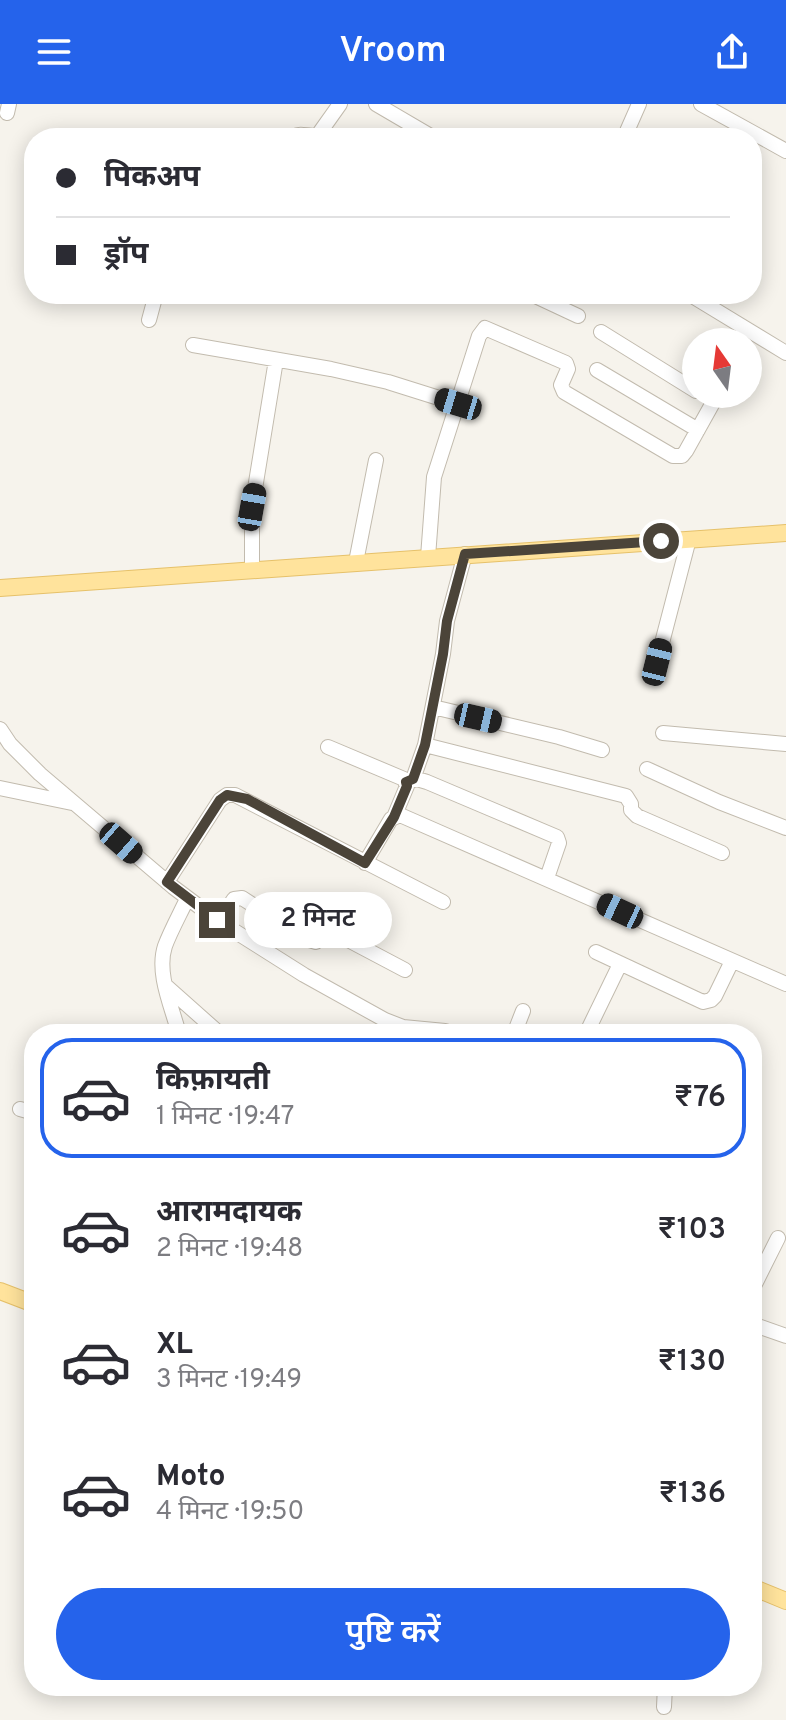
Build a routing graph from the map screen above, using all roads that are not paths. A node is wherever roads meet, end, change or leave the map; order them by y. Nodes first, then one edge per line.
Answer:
1 (340, 104) edge
2 (376, 104) edge
3 (639, 104) edge
4 (701, 104) edge
5 (717, 108) edge
6 (325, 128) edge
7 (417, 128) edge
8 (628, 128) edge
9 (749, 128) edge
10 (762, 136) edge
11 (786, 151) edge
12 (153, 304) edge
13 (552, 304) edge
14 (703, 304) edge
15 (578, 316) dead end
16 (149, 320) dead end
17 (737, 328) edge
18 (601, 332) dead end
19 (762, 343) edge
20 (193, 345) dead end
21 (786, 353) edge
22 (276, 360) junction
23 (597, 370) dead end
24 (682, 379) edge
25 (458, 404) junction
26 (704, 408) edge
27 (698, 430) junction
28 (376, 460) dead end
29 (786, 533) edge
30 (689, 539) junction
31 (465, 554) junction
32 (428, 557) junction
33 (356, 562) junction
34 (252, 569) junction
35 (0, 588) edge
36 (657, 662) dead end
37 (433, 707) junction
38 (0, 729) edge
39 (663, 733) dead end
40 (786, 744) edge
41 (425, 745) junction
42 (328, 747) dead end
43 (602, 750) dead end
44 (647, 769) dead end
45 (410, 780) junction
46 (0, 788) edge
47 (76, 803) junction
48 (394, 817) junction
49 (786, 828) edge
50 (722, 853) dead end
51 (365, 863) junction
52 (547, 878) junction
53 (167, 882) junction
54 (187, 899) junction
55 (443, 902) dead end
56 (219, 921) junction
57 (596, 952) dead end
58 (732, 961) junction
59 (620, 964) junction
60 (405, 970) dead end
61 (786, 984) edge
62 (166, 986) junction
63 (523, 1011) dead end
64 (176, 1024) edge
65 (209, 1024) edge
66 (395, 1024) edge
67 (518, 1024) edge
68 (591, 1024) edge
69 (778, 1238) dead end
70 (762, 1270) edge
71 (0, 1291) edge
72 (24, 1300) edge
73 (762, 1328) edge
74 (786, 1336) edge
75 (762, 1591) edge
76 (786, 1601) edge
77 (665, 1696) edge
78 (664, 1707) dead end

1 - 6 street
2 - 7 street
3 - 8 street
4 - 5 street
5 - 9 street
10 - 11 street
12 - 16 street
13 - 15 street
14 - 17 street
18 - 24 street
19 - 21 street
20 - 22 street
22 - 25 street
22 - 34 street
23 - 27 street
25 - 27 street
25 - 32 street
26 - 27 street
28 - 33 street
29 - 30 main road
30 - 31 main road
30 - 36 street
31 - 32 main road
31 - 37 street
32 - 33 main road
33 - 34 main road
34 - 35 main road
37 - 41 street
37 - 43 street
38 - 47 street
39 - 40 street
41 - 45 street
41 - 50 street
42 - 45 street
44 - 49 street
45 - 48 street
45 - 52 street
46 - 47 street
47 - 53 street
48 - 51 street
48 - 52 street
51 - 53 street
51 - 55 street
52 - 58 street
53 - 54 street
54 - 56 street
54 - 62 street
56 - 60 street
56 - 66 street
57 - 59 street
58 - 59 street
58 - 61 street
59 - 68 street
62 - 64 street
62 - 65 street
63 - 67 street
69 - 70 street
71 - 72 main road
73 - 74 street
75 - 76 main road
77 - 78 street

